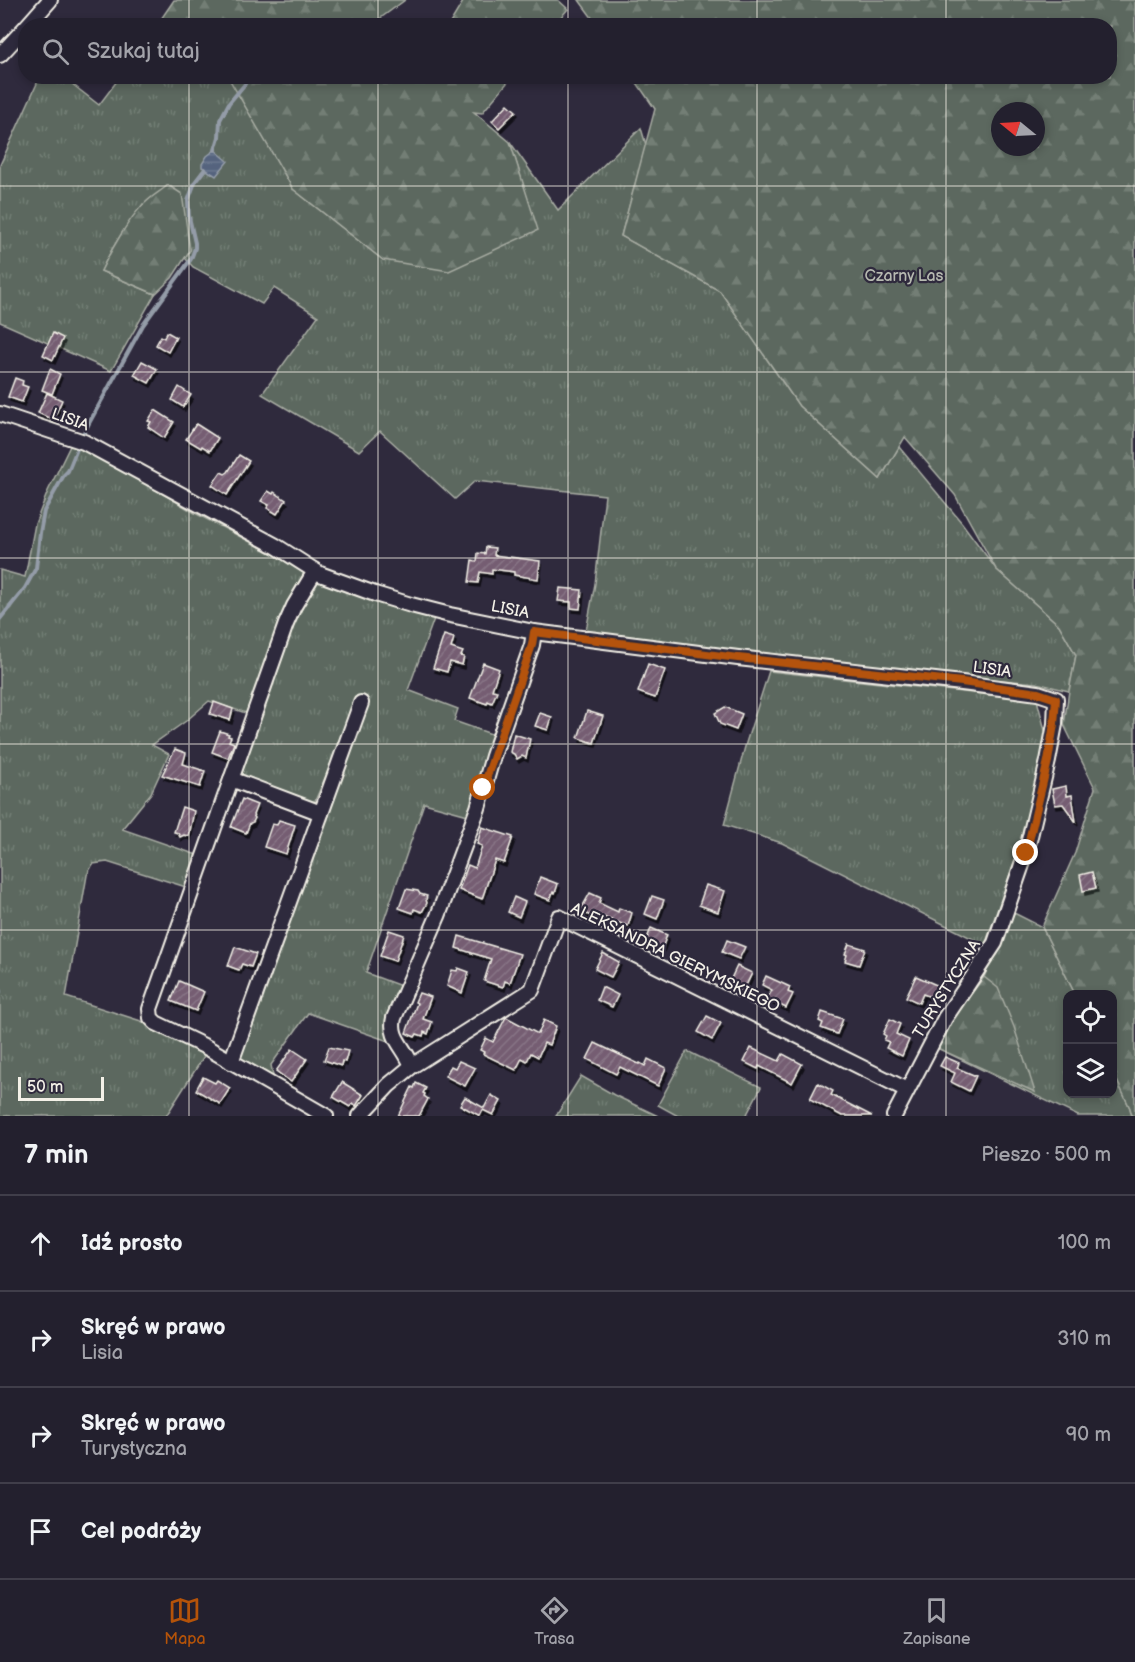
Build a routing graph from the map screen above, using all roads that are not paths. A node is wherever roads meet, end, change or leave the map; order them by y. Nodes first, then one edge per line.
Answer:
1 (50, 0) edge
2 (33, 18) edge
3 (18, 35) edge
4 (0, 55) edge
5 (0, 414) edge
6 (315, 571) junction
7 (534, 632) junction
8 (1056, 699) joint
9 (361, 703) dead end
10 (231, 779) junction
11 (321, 813) junction
12 (231, 1062) junction
13 (412, 1066) junction
14 (907, 1090) junction
15 (326, 1116) edge
16 (360, 1116) edge
17 (894, 1116) edge

1 - 2 street
3 - 4 street
5 - 6 street, LISIA
6 - 7 street, LISIA
6 - 10 street
7 - 8 street, LISIA
7 - 13 street
8 - 14 street, TURYSTYCZNA
9 - 11 street
10 - 11 street
10 - 12 street
11 - 12 street
12 - 15 street
13 - 14 street, ALEKSANDRA GIERYMSKIEGO
13 - 16 street, ALEKSANDRA GIERYMSKIEGO
14 - 17 street, TURYSTYCZNA

